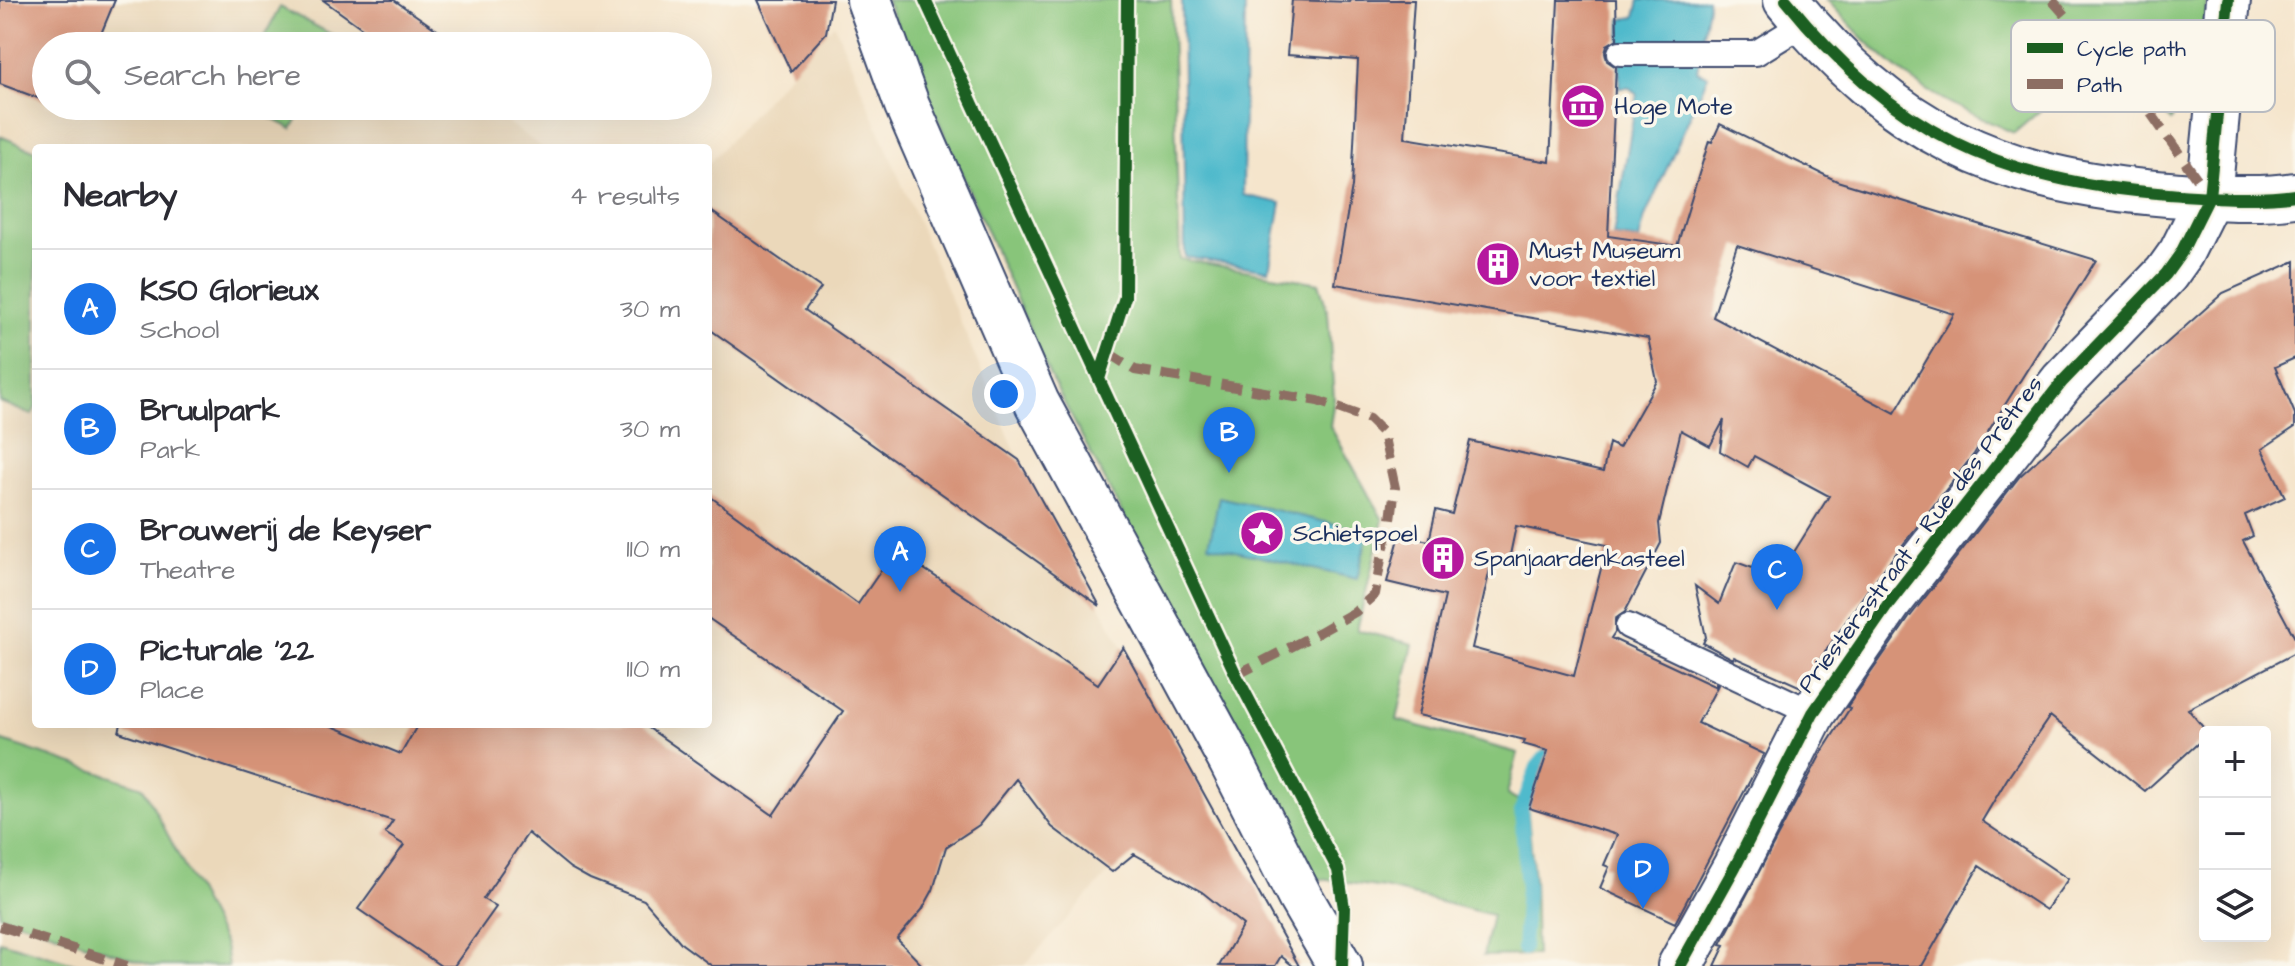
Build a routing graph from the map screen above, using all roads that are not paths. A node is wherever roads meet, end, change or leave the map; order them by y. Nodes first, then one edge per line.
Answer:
1 (869, 0) edge
2 (2228, 0) edge
3 (1796, 12) edge
4 (2226, 20) edge
5 (1620, 53) dead end
6 (2217, 112) edge
7 (2295, 195) edge
8 (2209, 197) junction
9 (1628, 626) dead end
10 (1813, 713) junction
11 (1340, 966) edge
12 (1680, 966) edge

1 - 11 street
2 - 4 street
3 - 5 lane
3 - 8 street
6 - 8 street
7 - 8 street
8 - 10 street, Priestersstraat - Rue des Prêtres
9 - 10 lane
10 - 12 street, Priestersstraat - Rue des Prêtres

